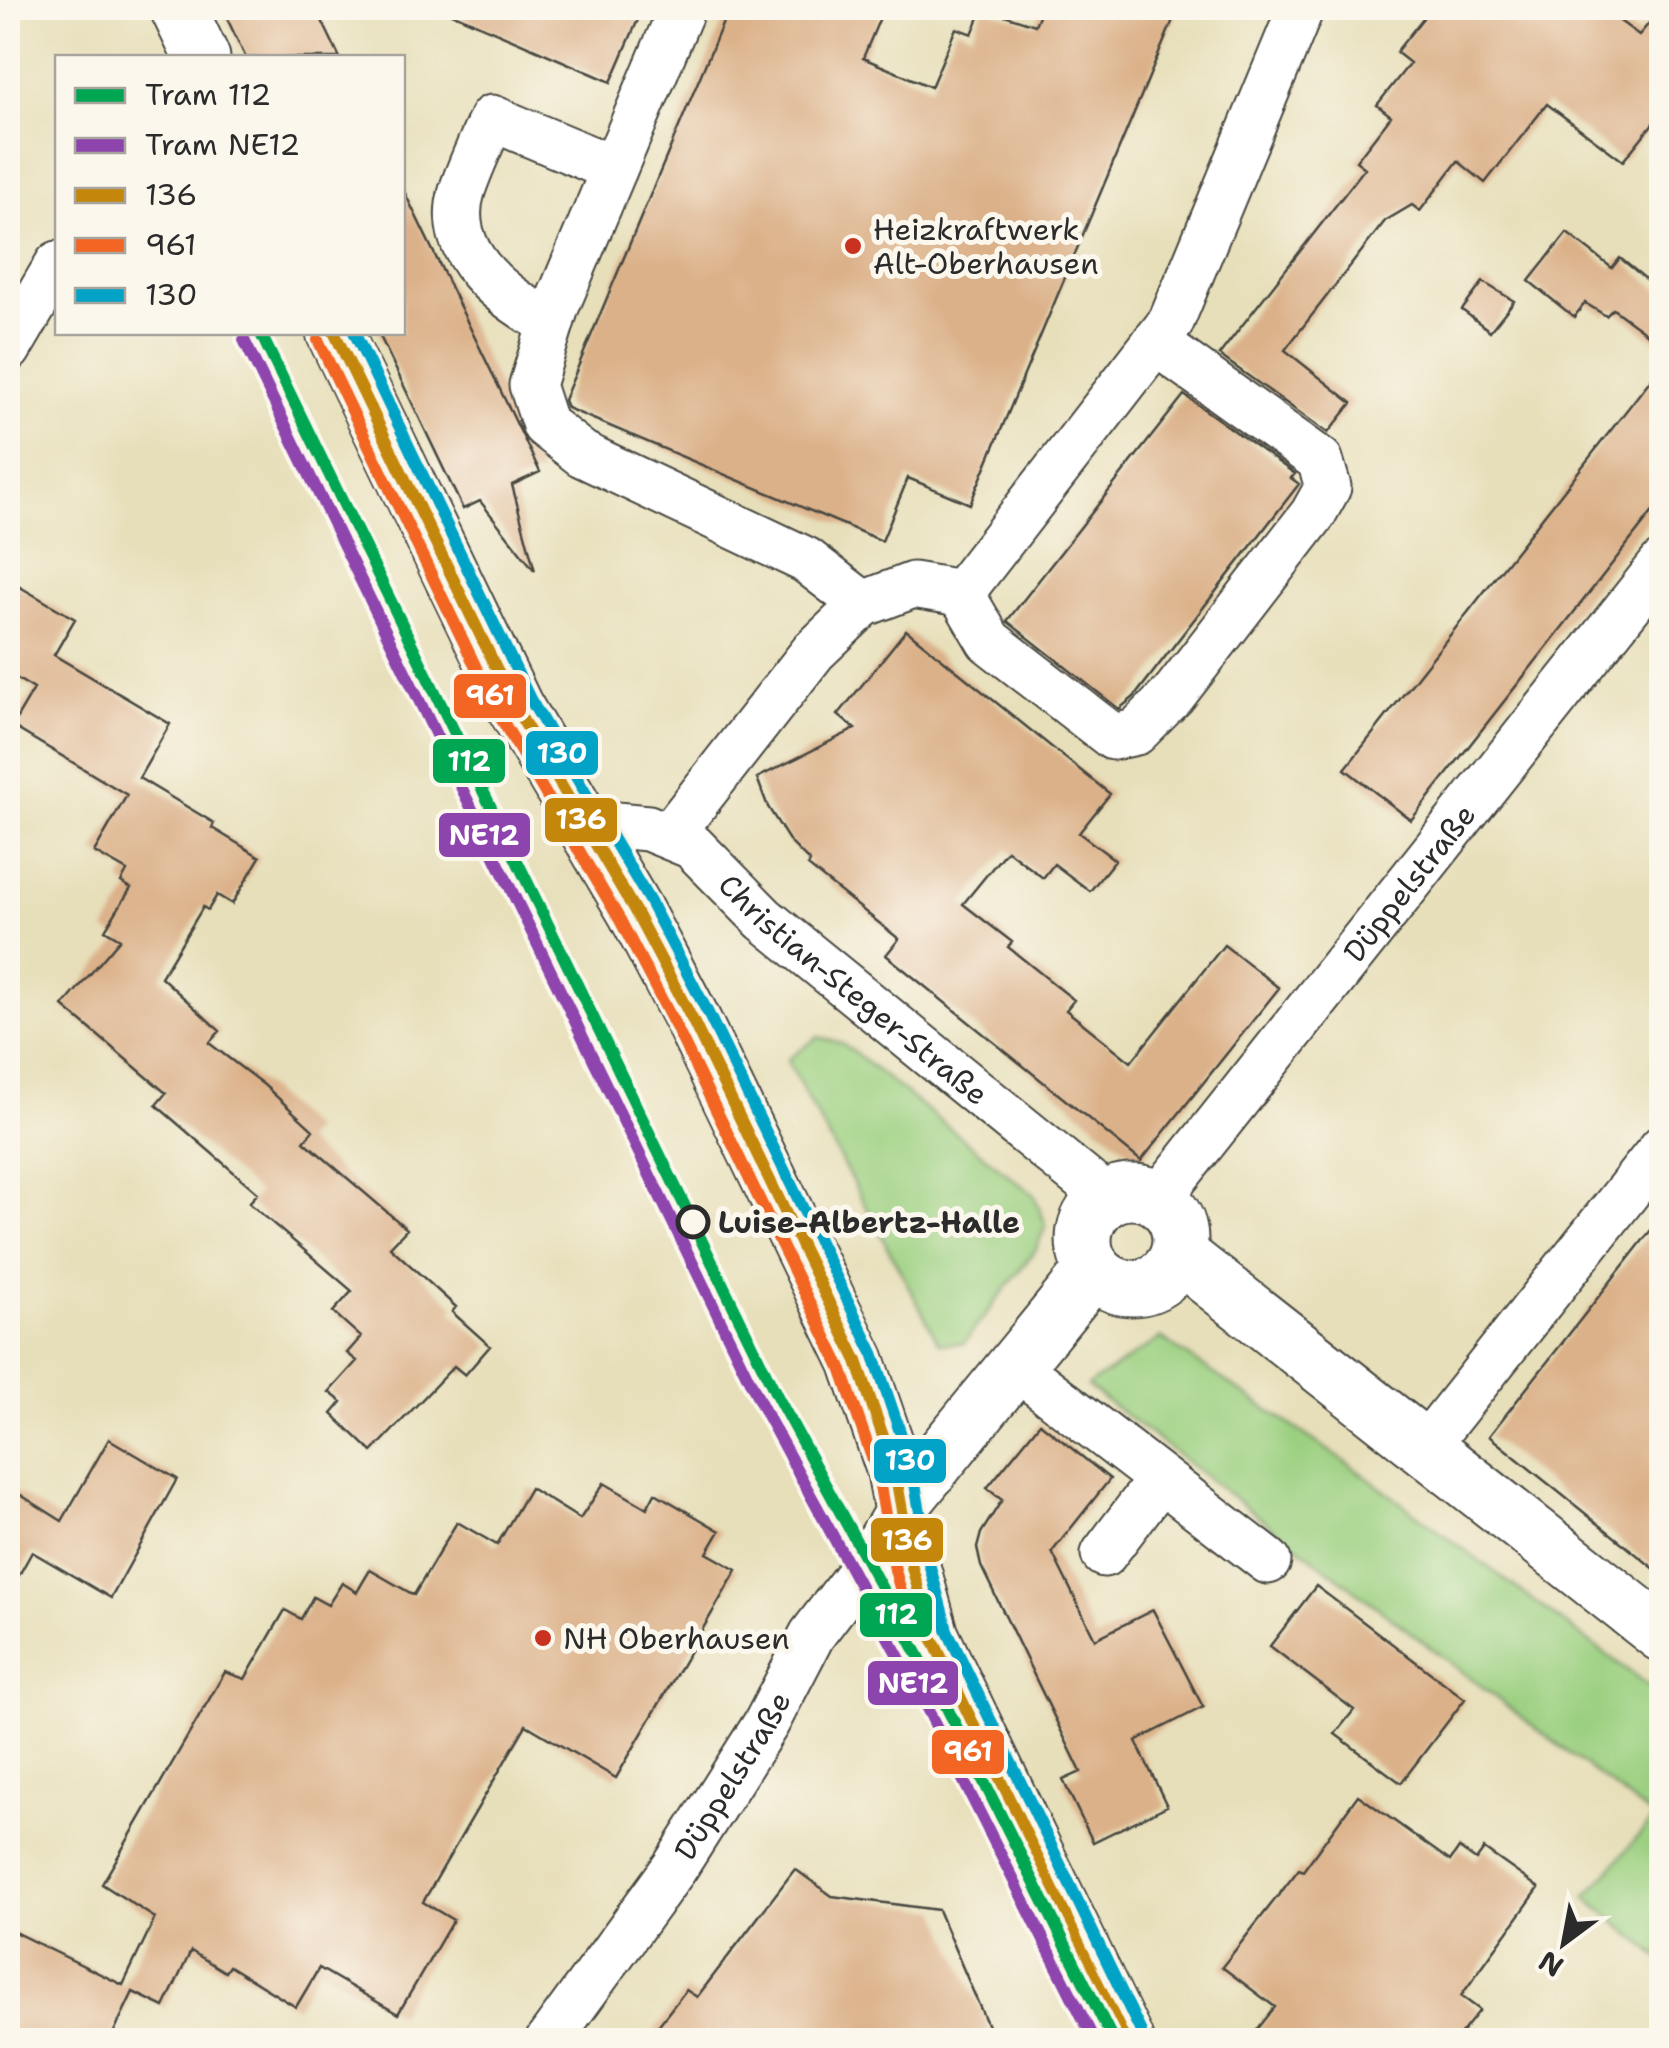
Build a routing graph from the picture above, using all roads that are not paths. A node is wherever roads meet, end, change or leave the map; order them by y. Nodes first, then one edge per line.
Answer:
1 (178, 8) edge
2 (682, 8) edge
3 (1301, 8) edge
4 (201, 55) edge
5 (614, 169) junction
6 (55, 269) edge
7 (551, 323) junction
8 (335, 335) edge
9 (1156, 342) junction
10 (8, 349) edge
11 (1662, 564) edge
12 (961, 593) junction
13 (864, 604) junction
14 (628, 828) junction
15 (1662, 1148) edge
16 (1108, 1198) junction
17 (1162, 1203) junction
18 (1178, 1254) junction
19 (1097, 1274) junction
20 (1015, 1366) junction
21 (1425, 1447) junction
22 (1160, 1480) junction
23 (902, 1504) junction
24 (1104, 1554) dead end
25 (1268, 1561) dead end
26 (1662, 1634) edge
27 (549, 2040) edge
28 (1125, 2040) edge

1 - 4 main road
2 - 5 street
3 - 9 street
5 - 7 street
5 - 7 street
6 - 10 street
7 - 13 street
8 - 14 main road
9 - 12 street
9 - 12 street
11 - 17 street, Düppelstraße
12 - 13 street
13 - 14 street
14 - 16 street, Christian-Steger-Straße
14 - 23 main road
15 - 21 street
16 - 17 main road
16 - 19 main road
17 - 18 main road
18 - 19 main road
18 - 21 main road
19 - 20 main road, Düppelstraße
20 - 22 street
20 - 23 main road, Düppelstraße
21 - 26 main road
22 - 24 street
22 - 25 street
23 - 27 street, Düppelstraße
23 - 28 main road

